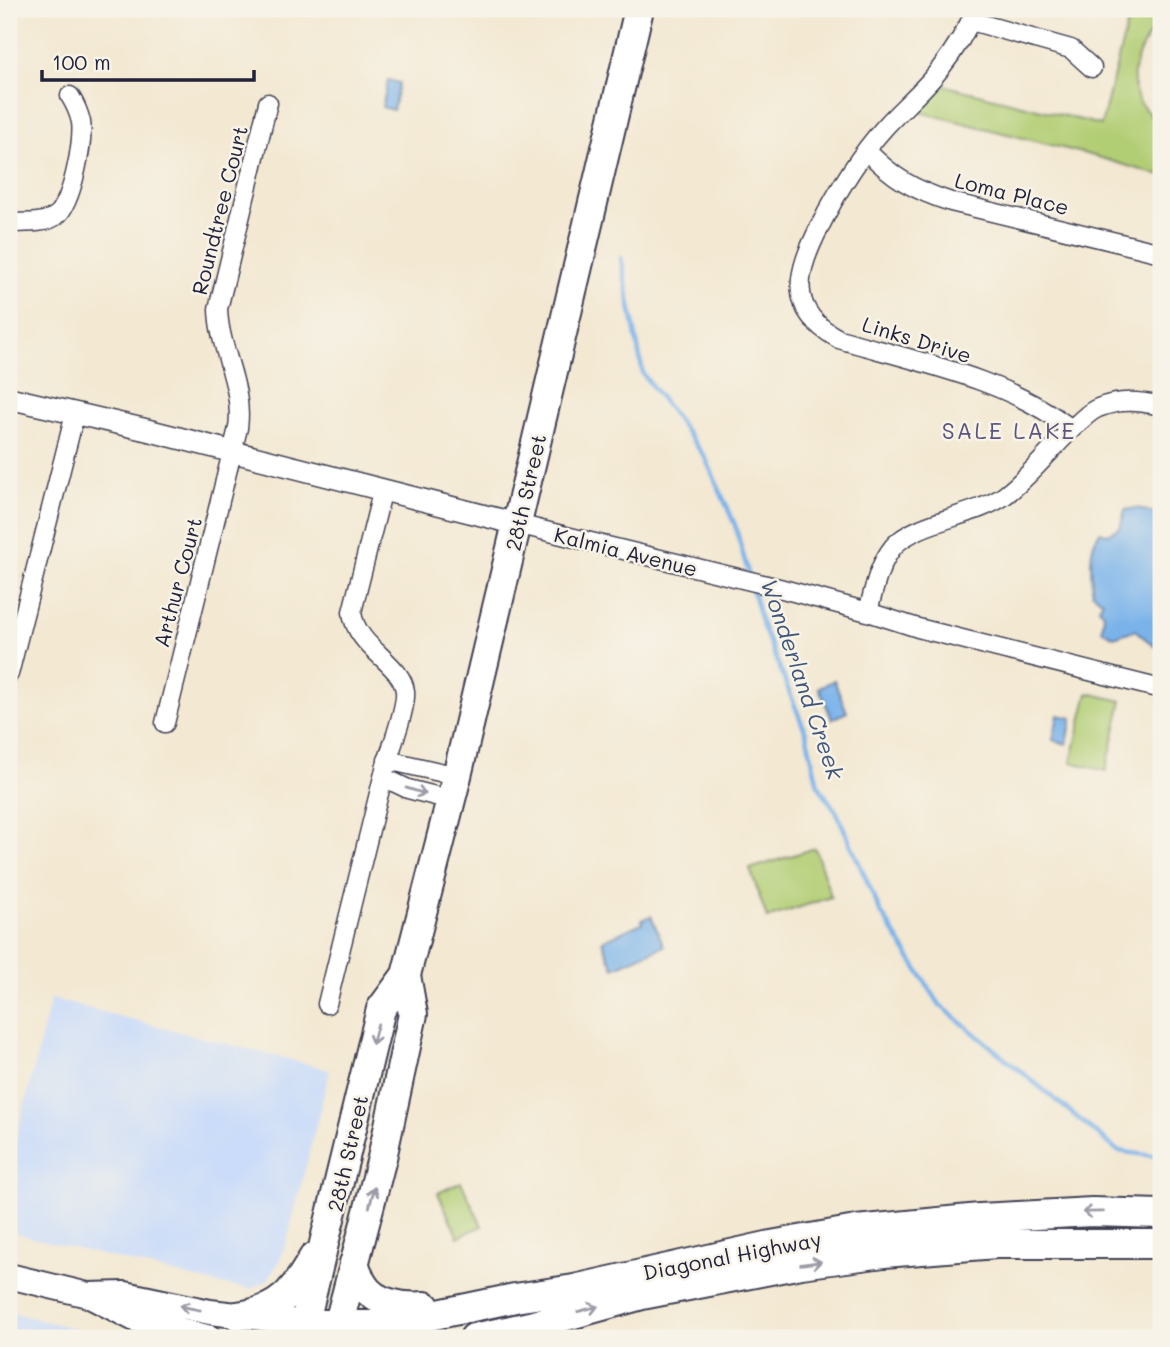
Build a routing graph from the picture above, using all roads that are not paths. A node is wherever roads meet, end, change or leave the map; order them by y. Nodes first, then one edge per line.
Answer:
1 (639, 9) edge
2 (974, 15) edge
3 (1092, 68) dead end
4 (70, 96) dead end
5 (268, 103) dead end
6 (866, 150) junction
7 (9, 223) edge
8 (1161, 253) edge
9 (9, 398) edge
10 (1161, 407) edge
11 (75, 414) junction
12 (1071, 429) junction
13 (233, 452) junction
14 (383, 489) junction
15 (517, 524) junction
16 (869, 612) junction
17 (9, 674) edge
18 (1161, 689) edge
19 (165, 723) dead end
20 (385, 768) junction
21 (454, 788) junction
22 (406, 975) junction
23 (327, 1004) dead end
24 (1161, 1214) edge
25 (328, 1231) junction
26 (1161, 1244) edge
27 (354, 1263) junction
28 (9, 1276) edge
29 (88, 1295) junction
30 (515, 1298) junction
31 (238, 1316) junction
32 (304, 1330) edge
33 (337, 1331) edge
34 (210, 1338) edge
35 (474, 1338) edge

1 - 15 highway, 28th Street
2 - 3 street
2 - 6 street, Links Drive
4 - 7 street
5 - 13 street, Roundtree Court
6 - 8 street, Loma Place
6 - 12 street, Links Drive
9 - 11 street, Kalmia Avenue
10 - 12 street
11 - 13 street, Kalmia Avenue
11 - 17 street
12 - 16 street
13 - 14 street, Kalmia Avenue
13 - 19 street, Arthur Court
14 - 15 street, Kalmia Avenue
14 - 20 street
15 - 16 street, Kalmia Avenue
15 - 21 highway, 28th Street
16 - 18 street, Kalmia Avenue
20 - 21 street
20 -> 21 street
20 - 23 street
21 - 22 highway, 28th Street
22 -> 25 highway, 28th Street
27 -> 22 highway, 28th Street
24 -> 30 highway, Diagonal Highway
25 - 31 highway
25 - 32 highway, 28th Street
35 -> 26 highway, Diagonal Highway
27 - 30 highway
27 - 33 highway, 28th Street
28 - 29 main road
31 -> 29 main road
29 - 34 main road
30 - 33 highway, Diagonal Highway
31 - 32 main road
32 - 33 highway, Diagonal Highway

